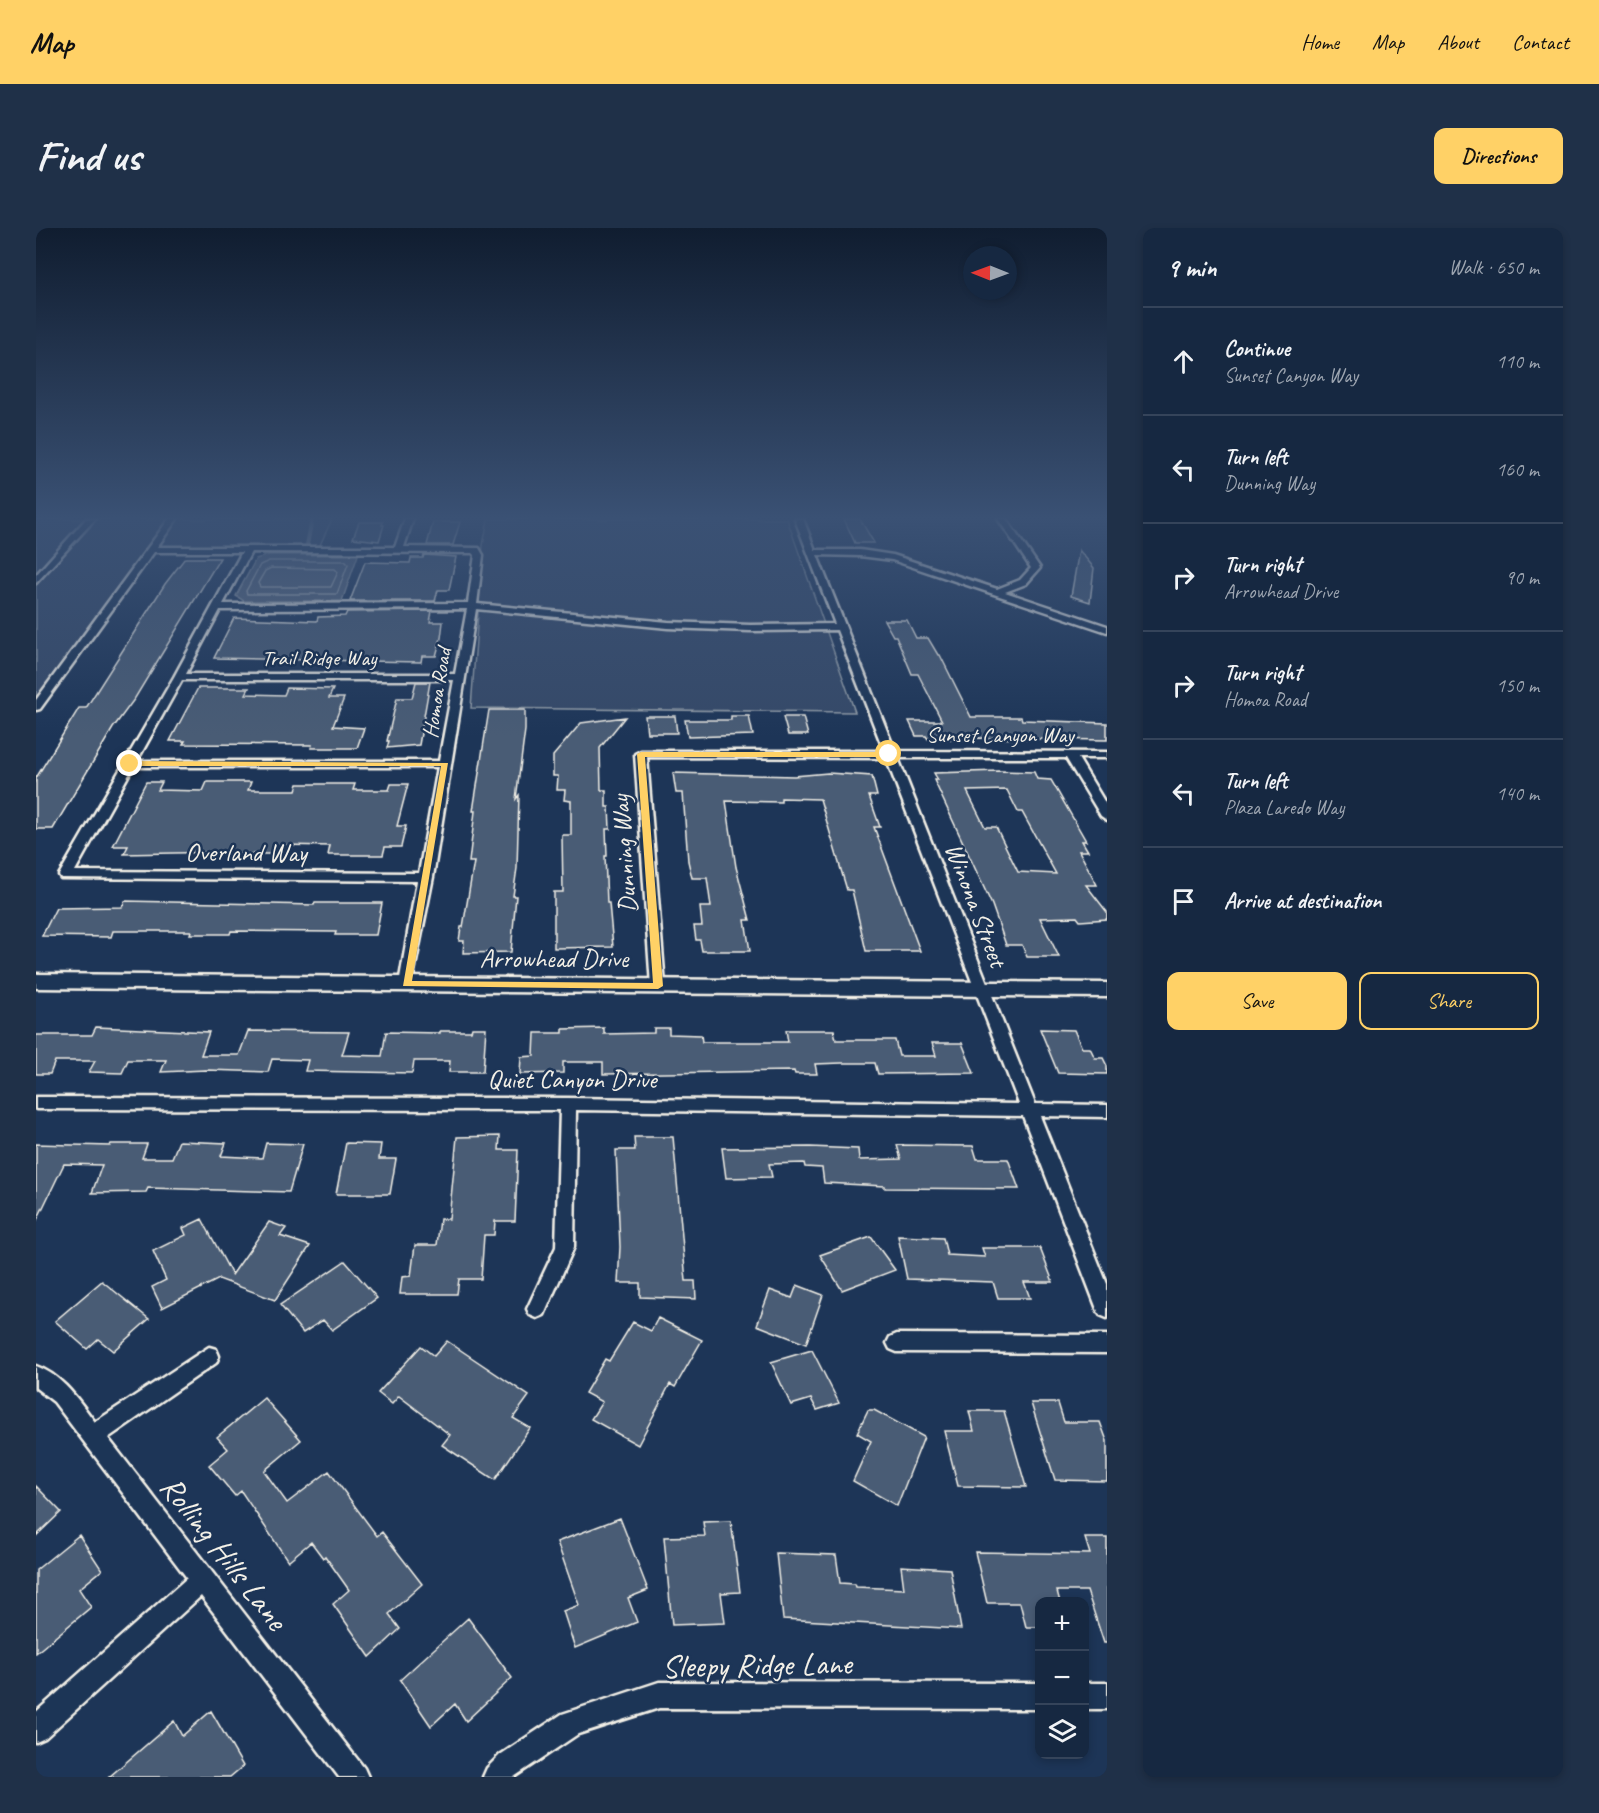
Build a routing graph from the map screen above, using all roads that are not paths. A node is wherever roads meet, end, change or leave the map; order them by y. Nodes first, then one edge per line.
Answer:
1 (120, 591) edge
2 (225, 591) edge
3 (473, 591) edge
4 (828, 591) edge
5 (998, 592) edge
6 (471, 606) junction
7 (216, 607) junction
8 (841, 627) junction
9 (1107, 629) edge
10 (179, 677) junction
11 (460, 677) junction
12 (36, 707) edge
13 (641, 754) joint
14 (889, 754) junction
15 (1070, 755) junction
16 (1107, 755) edge
17 (130, 764) junction
18 (445, 764) junction
19 (1107, 816) edge
20 (426, 877) junction
21 (36, 981) edge
22 (406, 984) junction
23 (658, 986) junction
24 (981, 988) junction
25 (1107, 990) edge
26 (36, 1103) edge
27 (568, 1104) junction
28 (1029, 1110) junction
29 (1107, 1111) edge
30 (537, 1309) dead end
31 (1107, 1309) edge
32 (897, 1343) dead end
33 (1107, 1344) edge
34 (209, 1356) dead end
35 (36, 1375) edge
36 (93, 1436) junction
37 (202, 1579) junction
38 (1035, 1696) edge
39 (1089, 1696) edge
40 (1107, 1696) edge
41 (36, 1729) edge
42 (355, 1777) edge
43 (496, 1777) edge

1 - 12 street
2 - 7 street
3 - 6 street, Homoa Road
4 - 8 street, Winona Street
5 - 9 street
6 - 7 street
6 - 8 street
6 - 11 street, Homoa Road
7 - 10 street
8 - 14 street, Winona Street
10 - 11 street, Trail Ridge Way
10 - 17 street
11 - 18 street, Homoa Road
13 - 14 street, Sunset Canyon Way
13 - 23 street, Dunning Way
14 - 15 street, Sunset Canyon Way
14 - 24 street, Winona Street
15 - 16 street, Sunset Canyon Way
15 - 19 street
17 - 18 street
17 - 20 street, Overland Way
18 - 20 street, Homoa Road
20 - 22 street, Homoa Road
21 - 22 main road, Arrowhead Drive
22 - 23 main road, Arrowhead Drive
23 - 24 main road, Arrowhead Drive
24 - 25 main road, Arrowhead Drive
24 - 28 street, Winona Street
26 - 27 street, Quiet Canyon Drive
27 - 28 street, Quiet Canyon Drive
27 - 30 street
28 - 29 street, Quiet Canyon Drive
28 - 31 street, Winona Street
32 - 33 street
34 - 36 street
35 - 36 street, Rolling Hills Lane
36 - 37 street, Rolling Hills Lane
37 - 41 street
37 - 42 street, Rolling Hills Lane
38 - 43 street, Sleepy Ridge Lane
39 - 40 street

